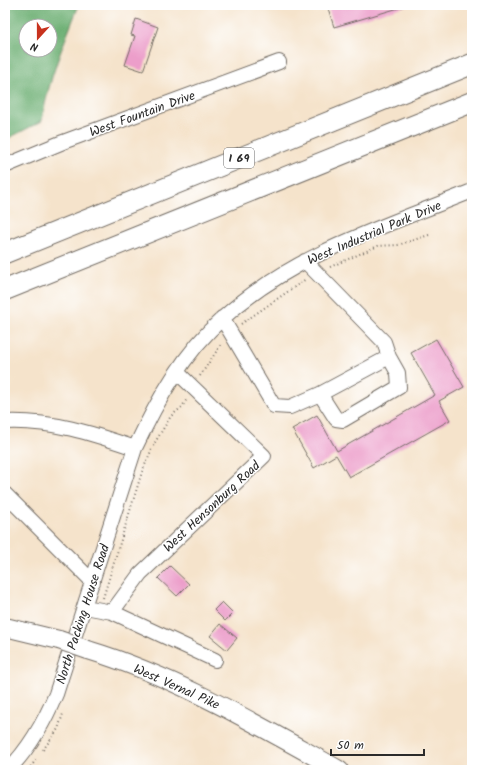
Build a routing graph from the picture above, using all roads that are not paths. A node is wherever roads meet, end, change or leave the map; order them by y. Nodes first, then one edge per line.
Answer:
1 (279, 62) dead end
2 (472, 64) edge
3 (472, 102) edge
4 (5, 166) edge
5 (472, 191) edge
6 (5, 253) edge
7 (305, 261) junction
8 (5, 290) edge
9 (222, 318) junction
10 (389, 357) junction
11 (177, 372) junction
12 (320, 394) junction
13 (5, 422) edge
14 (135, 448) junction
15 (5, 494) edge
16 (93, 582) junction
17 (85, 607) junction
18 (107, 608) junction
19 (5, 627) edge
20 (215, 660) dead end
21 (8, 770) edge
22 (339, 770) edge

1 - 4 street, West Fountain Drive
2 - 6 highway, I 69
3 - 8 highway
5 - 7 street, West Industrial Park Drive
7 - 9 street, West Industrial Park Drive
7 - 10 street
9 - 11 street, West Industrial Park Drive
9 - 12 street
10 - 12 street
10 - 12 street
11 - 14 street, West Industrial Park Drive
11 - 18 street, West Hensonburg Road
13 - 14 street
14 - 16 street, North Packing House Road
15 - 16 street
16 - 17 street, North Packing House Road
17 - 18 street
17 - 21 street, North Packing House Road
18 - 20 street
19 - 22 main road, West Vernal Pike, bridge

